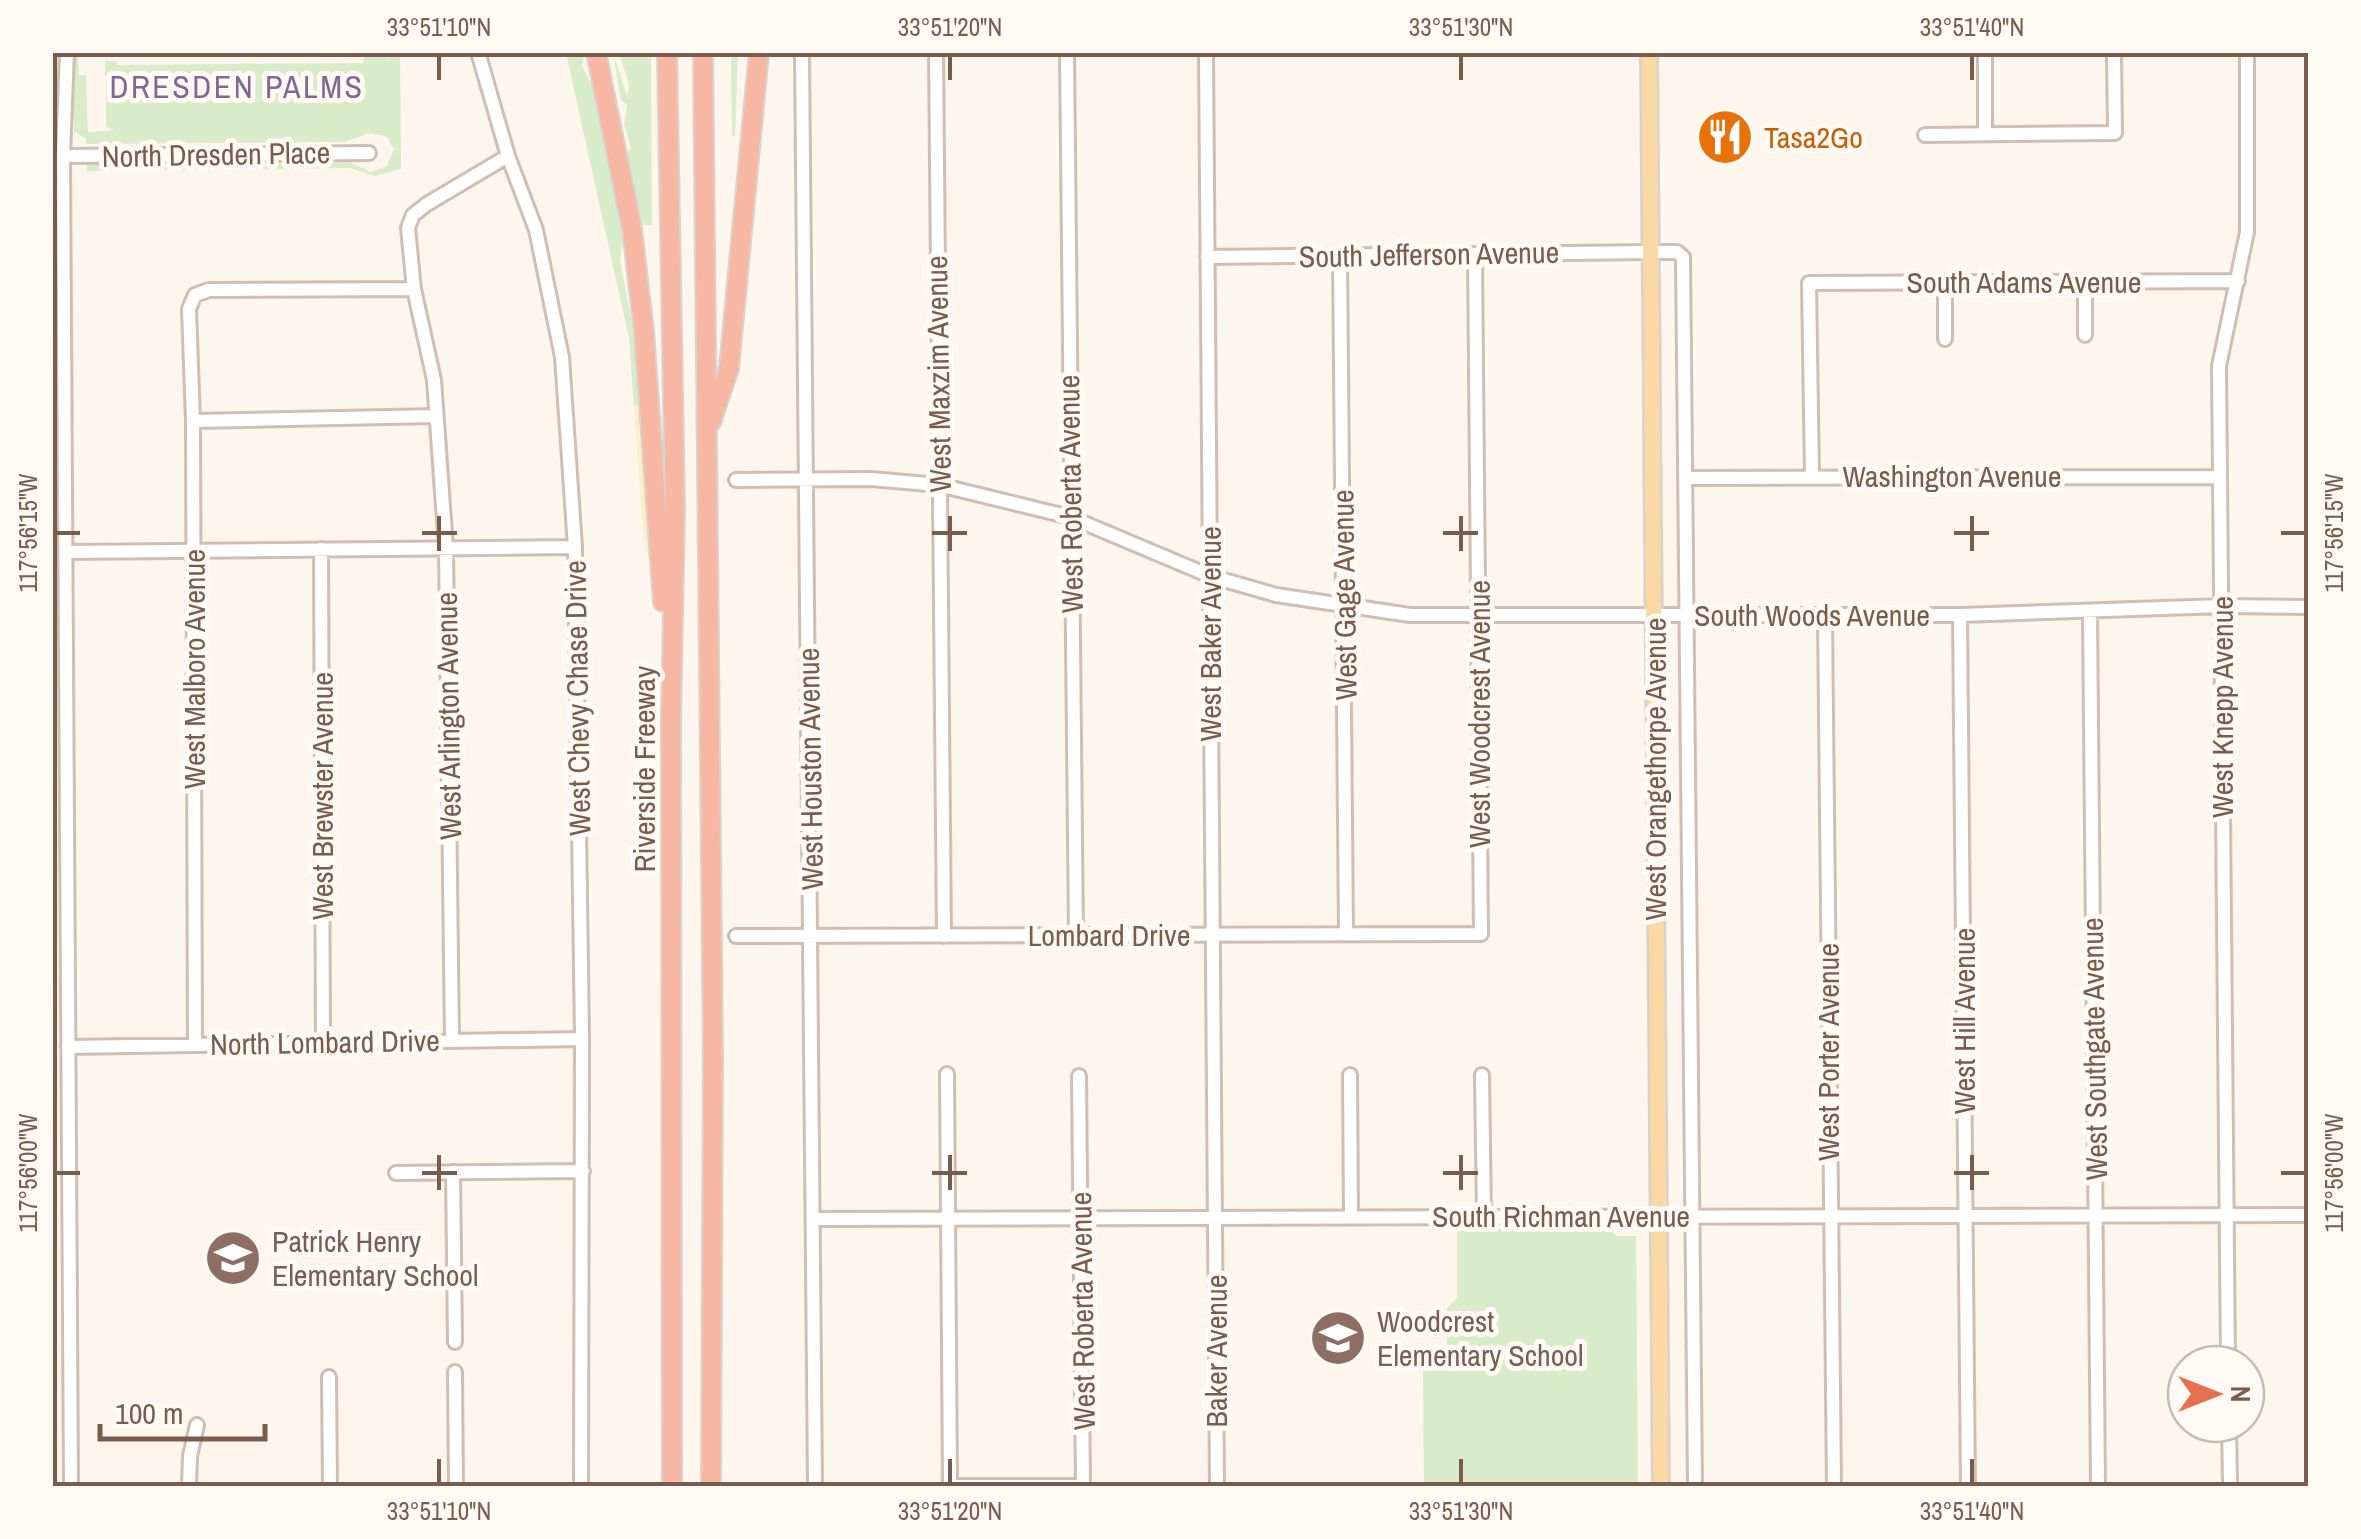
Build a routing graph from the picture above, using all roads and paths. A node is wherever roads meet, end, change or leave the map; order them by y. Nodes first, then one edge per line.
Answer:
1 (59, 52) edge
2 (67, 52) edge
3 (478, 52) edge
4 (596, 52) edge
5 (666, 52) edge
6 (703, 52) edge
7 (759, 52) edge
8 (802, 52) edge
9 (936, 52) edge
10 (1067, 52) edge
11 (1206, 52) edge
12 (1648, 52) edge
13 (1984, 52) edge
14 (2114, 52) edge
15 (2247, 52) edge
16 (64, 70) junction
17 (1984, 134) junction
18 (1925, 135) dead end
19 (369, 153) dead end
20 (64, 156) junction
21 (508, 156) junction
22 (1651, 252) junction
23 (1474, 254) junction
24 (1340, 255) junction
25 (1207, 257) junction
26 (1945, 281) junction
27 (2238, 281) junction
28 (2085, 283) junction
29 (414, 289) junction
30 (2085, 335) dead end
31 (1945, 338) dead end
32 (59, 373) edge
33 (436, 416) junction
34 (193, 421) junction
35 (706, 436) junction
36 (1812, 476) junction
37 (2219, 476) junction
38 (1685, 478) junction
39 (807, 479) junction
40 (736, 480) dead end
41 (940, 486) junction
42 (59, 492) edge
43 (1070, 517) junction
44 (575, 547) junction
45 (446, 548) junction
46 (321, 549) junction
47 (194, 550) junction
48 (66, 552) junction
49 (1210, 576) junction
50 (1344, 606) junction
51 (2222, 606) junction
52 (2302, 607) edge
53 (2090, 612) junction
54 (1479, 615) junction
55 (1653, 615) junction
56 (1686, 616) junction
57 (1825, 616) junction
58 (1960, 616) junction
59 (60, 687) edge
60 (671, 716) junction
61 (52, 852) edge
62 (68, 852) junction
63 (1346, 934) junction
64 (1481, 934) joint
65 (1213, 935) junction
66 (736, 936) dead end
67 (811, 936) junction
68 (944, 936) junction
69 (1076, 936) junction
70 (52, 1010) edge
71 (69, 1010) junction
72 (582, 1039) junction
73 (452, 1041) junction
74 (323, 1042) junction
75 (195, 1044) junction
76 (68, 1046) junction
77 (947, 1074) dead end
78 (1350, 1075) dead end
79 (1482, 1075) dead end
80 (1079, 1076) dead end
81 (582, 1170) junction
82 (453, 1172) junction
83 (396, 1173) dead end
84 (1830, 1214) junction
85 (2303, 1215) edge
86 (1215, 1216) junction
87 (1351, 1216) junction
88 (1484, 1216) junction
89 (1658, 1216) junction
90 (1692, 1216) junction
91 (1966, 1216) junction
92 (2096, 1216) junction
93 (2226, 1216) junction
94 (948, 1217) junction
95 (1081, 1217) junction
96 (814, 1218) junction
97 (455, 1342) dead end
98 (2228, 1344) edge
99 (52, 1345) edge
100 (70, 1345) junction
101 (456, 1372) dead end
102 (329, 1377) dead end
103 (197, 1426) dead end
104 (2229, 1444) edge
105 (70, 1486) edge
106 (189, 1486) edge
107 (330, 1486) edge
108 (456, 1486) edge
109 (582, 1486) edge
110 (672, 1486) edge
111 (711, 1486) edge
112 (815, 1486) edge
113 (1083, 1486) edge
114 (1217, 1486) edge
115 (1661, 1486) edge
116 (1695, 1486) edge
117 (1834, 1486) edge
118 (1968, 1486) edge
119 (2098, 1486) edge
120 (2230, 1486) edge

1 - 16 street
2 - 16 street
3 - 21 street, West Chevy Chase Drive
4 - 60 highway
5 - 60 highway, Riverside Freeway
6 - 35 highway
7 - 35 highway
8 - 39 street, West Houston Avenue
9 - 41 street, West Maxzim Avenue
10 - 43 street, West Roberta Avenue
11 - 25 street, West Baker Avenue
12 - 22 main road, West Orangethorpe Avenue
13 - 17 street
14 - 17 street
15 - 27 street, West Knepp Avenue
16 - 20 street
17 - 18 street
19 - 20 street, North Dresden Place
20 - 32 street
21 - 29 street, West Arlington Avenue
21 - 44 street, West Chevy Chase Drive
22 - 23 street, South Jefferson Avenue
22 - 38 street
22 - 55 main road, West Orangethorpe Avenue
23 - 24 street, South Jefferson Avenue
23 - 54 street, West Woodcrest Avenue
24 - 25 street, South Jefferson Avenue
24 - 50 street, West Gage Avenue
25 - 49 street, West Baker Avenue
26 - 28 street, South Adams Avenue
26 - 31 street
26 - 36 street, South Adams Avenue
27 - 28 street, South Adams Avenue
27 - 37 street, West Knepp Avenue
28 - 30 street
29 - 33 street, West Arlington Avenue
29 - 34 street, West Malboro Avenue
32 - 42 street
33 - 34 street
33 - 45 street, West Arlington Avenue
34 - 47 street, West Malboro Avenue
35 - 111 highway
36 - 37 street, Washington Avenue
36 - 38 street, Washington Avenue
37 - 51 street, West Knepp Avenue
38 - 56 street
39 - 40 street, South Woods Avenue
39 - 41 street, South Woods Avenue
39 - 67 street, West Houston Avenue
41 - 43 street, South Woods Avenue
41 - 68 street, West Maxzim Avenue
42 - 48 street
43 - 49 street, South Woods Avenue
43 - 69 street, West Roberta Avenue
44 - 45 street
44 - 72 street, West Chevy Chase Drive
45 - 46 street
45 - 73 street, West Arlington Avenue
46 - 47 street
46 - 74 street, West Brewster Avenue
47 - 48 street
47 - 75 street, West Malboro Avenue
48 - 59 street
49 - 50 street, South Woods Avenue
49 - 65 street, West Baker Avenue
50 - 54 street, South Woods Avenue
50 - 63 street, West Gage Avenue
51 - 52 street, South Woods Avenue
51 - 53 street, South Woods Avenue
51 - 93 street, West Knepp Avenue
53 - 58 street, South Woods Avenue
53 - 92 street, West Southgate Avenue
54 - 55 street, South Woods Avenue
54 - 64 street, West Woodcrest Avenue
55 - 56 street, South Woods Avenue
55 - 89 main road, West Orangethorpe Avenue
56 - 57 street, South Woods Avenue
56 - 90 street
57 - 58 street, South Woods Avenue
57 - 84 street, West Porter Avenue
58 - 91 street, West Hill Avenue
59 - 62 street
60 - 110 highway, Riverside Freeway
61 - 62 street
62 - 71 street
63 - 64 street, Lombard Drive
63 - 65 street, Lombard Drive
65 - 69 street, Lombard Drive
65 - 86 street, West Baker Avenue
66 - 67 street, Lombard Drive
67 - 68 street, Lombard Drive
67 - 96 street, West Houston Avenue
68 - 69 street, Lombard Drive
70 - 71 street
71 - 76 street
72 - 73 street, North Lombard Drive
72 - 81 street, West Chevy Chase Drive
73 - 74 street, North Lombard Drive
74 - 75 street, North Lombard Drive
75 - 76 street, North Lombard Drive
76 - 100 street
77 - 94 street
78 - 87 street
79 - 88 street
80 - 95 street, West Roberta Avenue
81 - 82 street
81 - 109 street, West Chevy Chase Drive
82 - 83 street
82 - 97 street
84 - 90 street, South Richman Avenue
84 - 91 street, South Richman Avenue
84 - 117 street, West Porter Avenue
85 - 93 street, South Richman Avenue
86 - 87 street, South Richman Avenue
86 - 95 street, South Richman Avenue
86 - 114 street, Baker Avenue
87 - 88 street, South Richman Avenue
88 - 89 street, South Richman Avenue
89 - 90 street, South Richman Avenue
89 - 115 main road, West Orangethorpe Avenue
90 - 116 street
91 - 92 street, South Richman Avenue
91 - 118 street, West Hill Avenue
92 - 93 street, South Richman Avenue
92 - 119 street, West Southgate Avenue
93 - 98 street, West Knepp Avenue
94 - 95 street, South Richman Avenue
94 - 96 street, South Richman Avenue
94 - 113 street
95 - 113 street, West Roberta Avenue
96 - 112 street, West Houston Avenue
99 - 100 street
100 - 105 street
101 - 108 street
102 - 107 street
103 - 106 street
104 - 120 street

